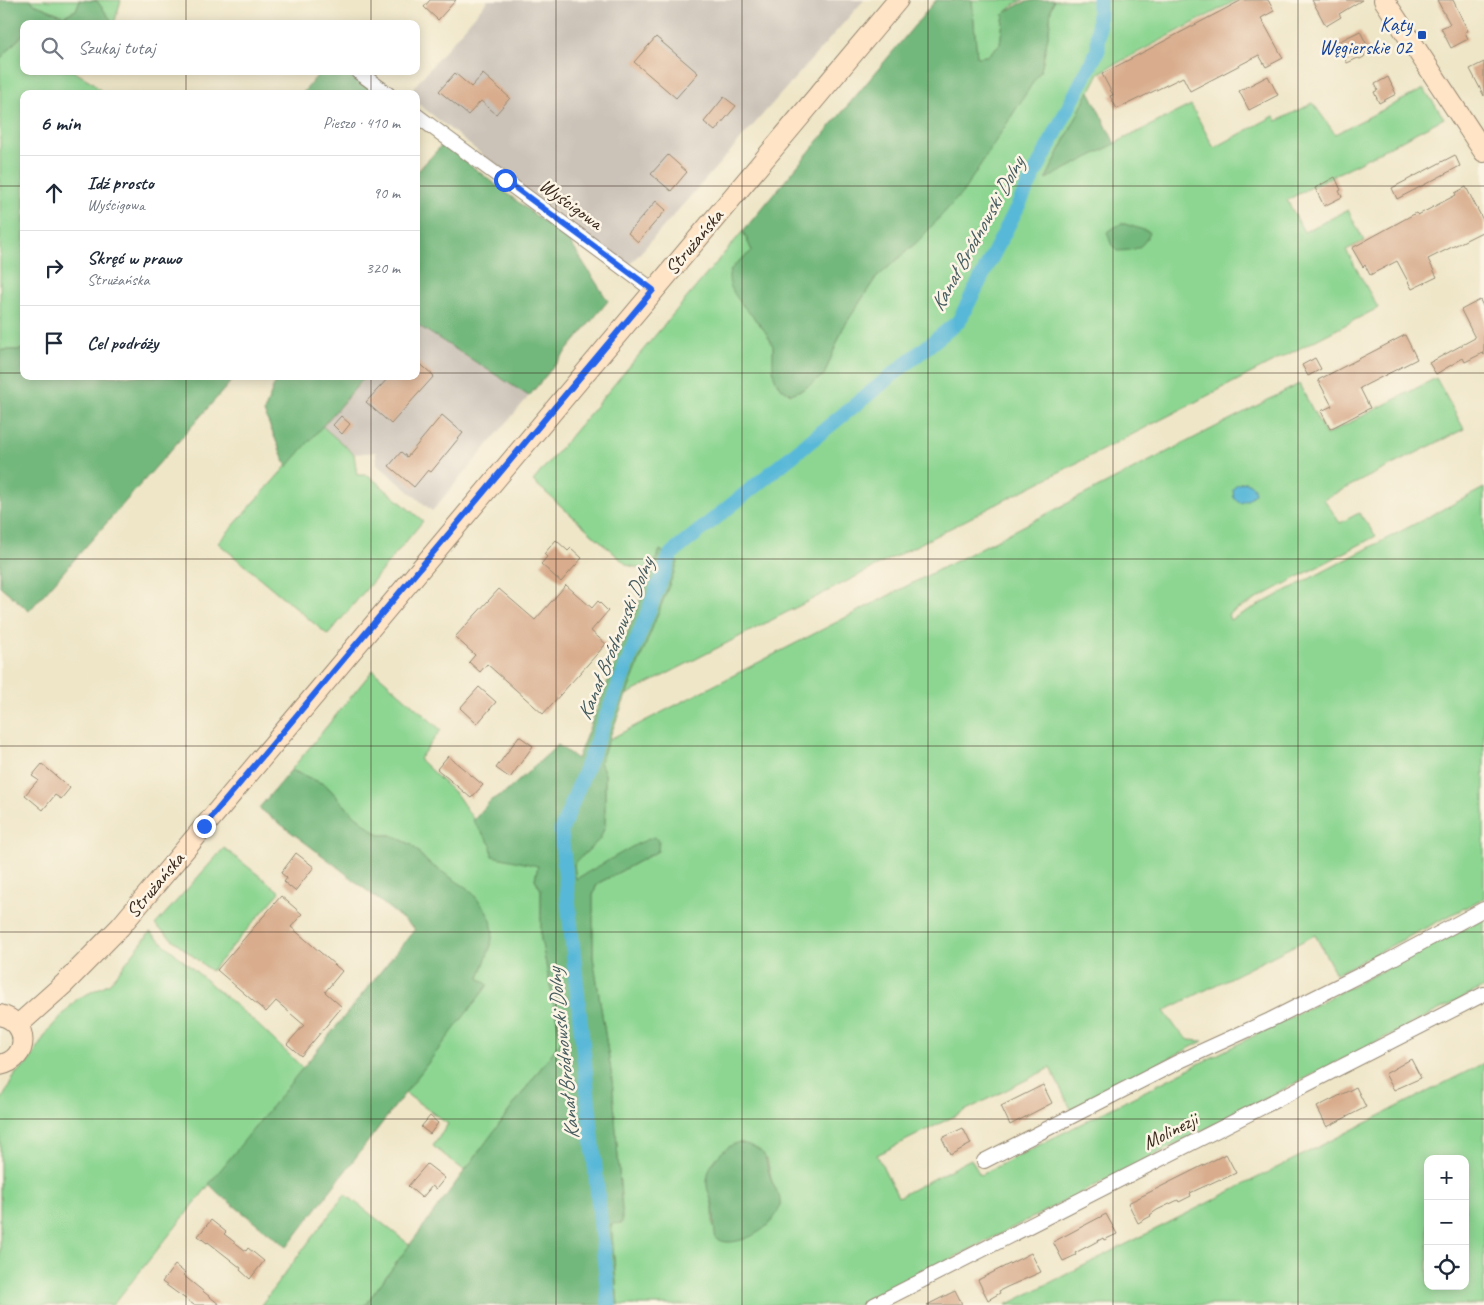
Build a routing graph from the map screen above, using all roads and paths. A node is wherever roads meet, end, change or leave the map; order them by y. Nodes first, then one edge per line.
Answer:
1 (898, 0) edge
2 (1384, 0) edge
3 (362, 75) edge
4 (383, 90) edge
5 (420, 118) edge
6 (1484, 152) edge
7 (653, 290) junction
8 (1484, 909) edge
9 (1484, 994) edge
10 (0, 1015) edge
11 (18, 1025) junction
12 (0, 1066) edge
13 (984, 1160) dead end
14 (874, 1305) edge

1 - 7 main road, Strużańska
2 - 6 main road
3 - 4 street
5 - 7 street, Wyścigowa
7 - 11 main road, Strużańska
8 - 13 street
9 - 14 street, Molinezji
10 - 11 main road
11 - 12 main road

